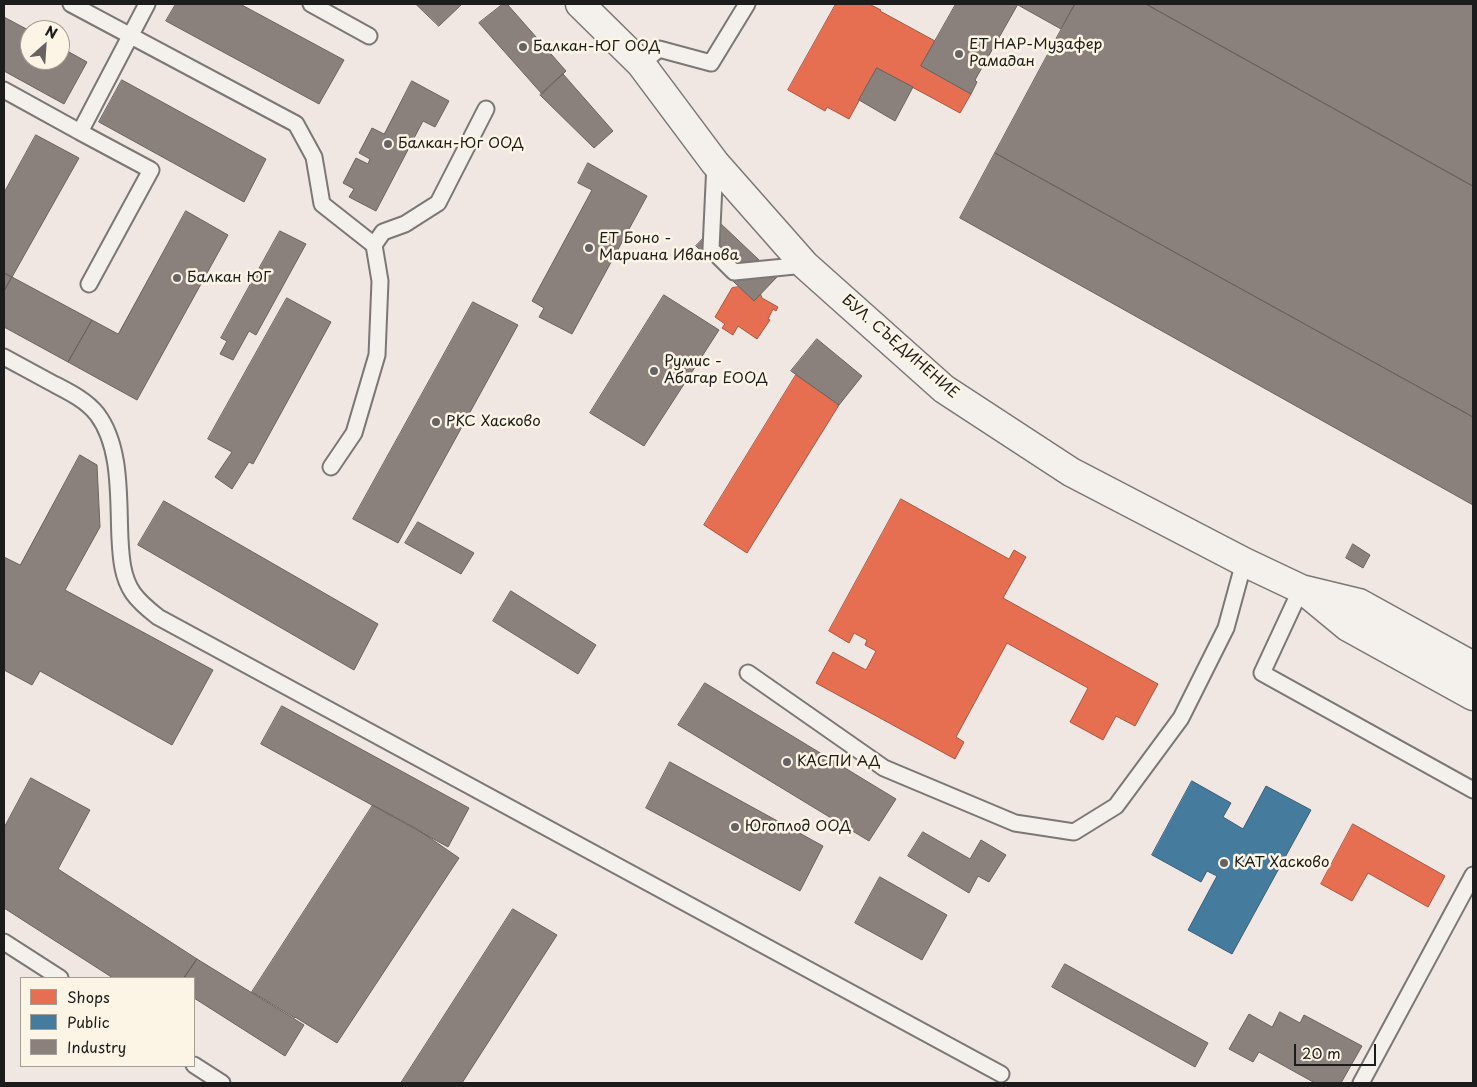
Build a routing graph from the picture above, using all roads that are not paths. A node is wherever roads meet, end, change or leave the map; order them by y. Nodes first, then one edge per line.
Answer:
1 (71, 4) edge
2 (147, 4) edge
3 (311, 4) edge
4 (580, 4) edge
5 (747, 4) edge
6 (131, 36) junction
7 (369, 36) dead end
8 (641, 64) junction
9 (4, 90) edge
10 (486, 109) dead end
11 (80, 132) junction
12 (715, 164) junction
13 (374, 245) junction
14 (805, 265) junction
15 (89, 284) dead end
16 (4, 357) edge
17 (331, 467) dead end
18 (1244, 562) junction
19 (1301, 588) junction
20 (1473, 666) edge
21 (748, 673) dead end
22 (1473, 696) edge
23 (1473, 790) edge
24 (1473, 875) edge
25 (4, 942) edge
26 (58, 977) edge
27 (195, 1066) edge
28 (1001, 1074) dead end
29 (222, 1083) edge
30 (1361, 1083) edge

1 - 6 lane
2 - 6 lane
3 - 7 lane
4 - 8 main road, БУЛ. СЪЕДИНЕНИЕ
5 - 8 lane
6 - 11 lane
6 - 13 lane
8 - 12 main road, БУЛ. СЪЕДИНЕНИЕ
9 - 11 lane
10 - 13 lane
11 - 15 lane
12 - 14 main road, БУЛ. СЪЕДИНЕНИЕ
12 - 14 lane
13 - 17 lane
14 - 18 main road, БУЛ. СЪЕДИНЕНИЕ
16 - 28 lane
18 - 19 main road, БУЛ. СЪЕДИНЕНИЕ
18 - 21 lane
19 - 20 main road, БУЛ. СЪЕДИНЕНИЕ
19 - 22 main road, БУЛ. СЪЕДИНЕНИЕ
19 - 23 lane
24 - 30 lane
25 - 26 lane
27 - 29 lane

